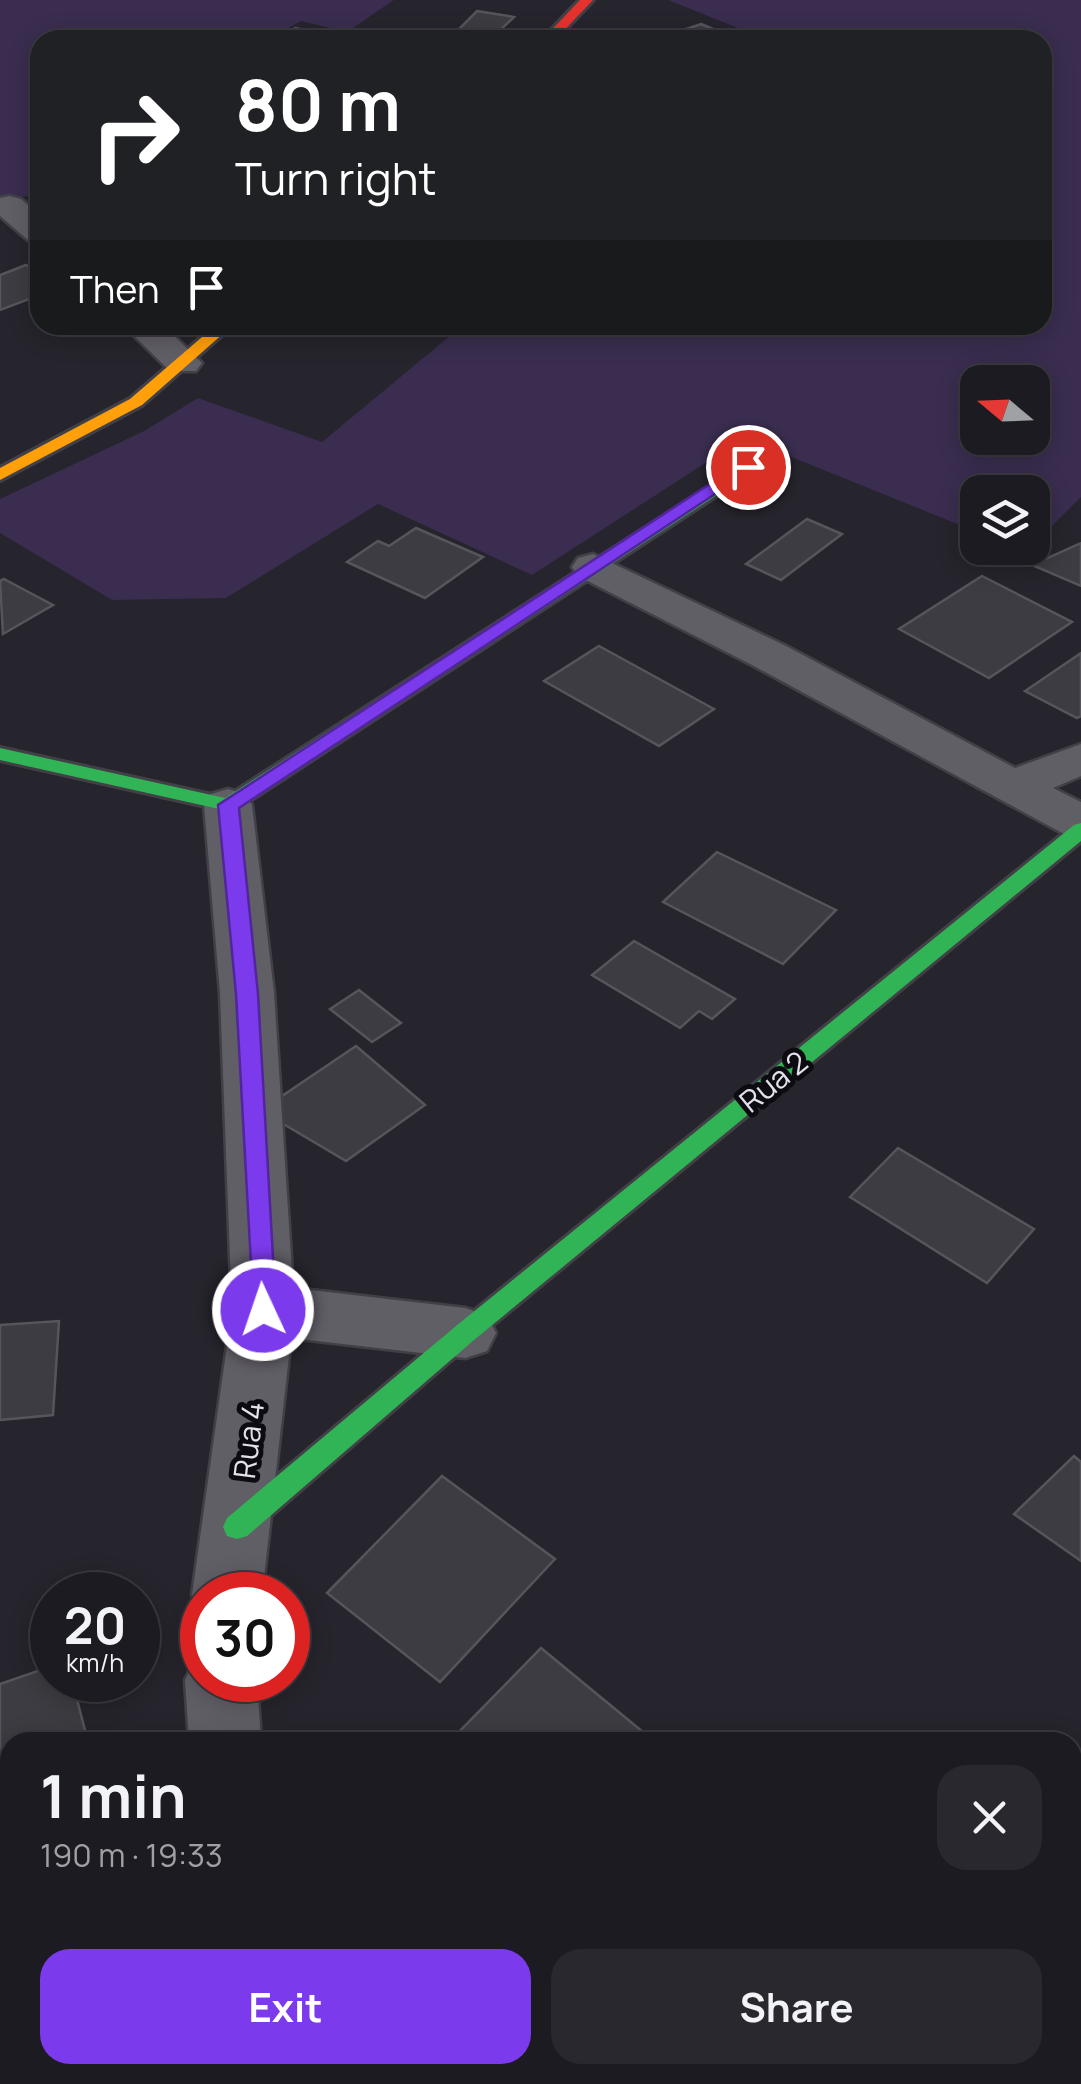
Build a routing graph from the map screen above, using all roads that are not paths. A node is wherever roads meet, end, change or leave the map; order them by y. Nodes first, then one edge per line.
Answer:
1 (587, 0) edge
2 (558, 30) edge
3 (9, 206) dead end
4 (30, 225) edge
5 (153, 335) edge
6 (214, 335) edge
7 (184, 363) junction
8 (748, 467) dead end
9 (0, 475) edge
10 (592, 567) junction
11 (0, 754) edge
12 (1081, 759) edge
13 (1014, 786) junction
14 (228, 805) junction
15 (1081, 823) edge
16 (1081, 830) edge
17 (263, 1310) junction
18 (465, 1332) junction
19 (238, 1527) junction
20 (231, 1572) edge
21 (223, 1702) edge
22 (225, 1732) edge

1 - 2 street
3 - 4 street
5 - 7 street
6 - 7 street
7 - 9 street
8 - 10 street
10 - 13 street
10 - 14 street
11 - 14 street
12 - 13 street
13 - 15 street
14 - 17 street, Rua 4
16 - 18 street, Rua 2
17 - 18 street
17 - 19 street, Rua 4
18 - 19 street, Rua 2
19 - 20 street, Rua 4
21 - 22 street

